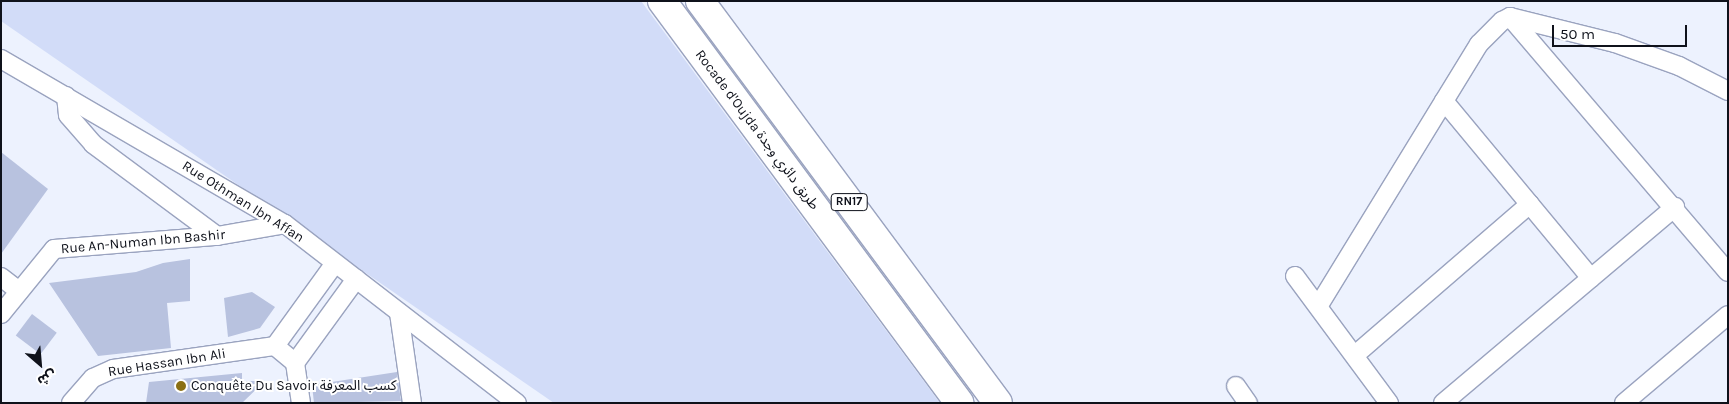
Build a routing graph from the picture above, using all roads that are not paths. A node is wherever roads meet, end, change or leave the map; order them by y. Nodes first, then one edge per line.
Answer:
1 (662, 1) edge
2 (700, 1) edge
3 (1510, 17) junction
4 (1, 59) edge
5 (1728, 91) edge
6 (66, 96) junction
7 (1444, 101) junction
8 (1530, 204) junction
9 (1675, 207) junction
10 (285, 224) junction
11 (217, 236) junction
12 (335, 263) junction
13 (1728, 272) edge
14 (1295, 276) dead end
15 (1, 277) edge
16 (1591, 278) junction
17 (356, 279) junction
18 (19, 290) junction
19 (1319, 305) junction
20 (399, 313) junction
21 (1, 314) edge
22 (1728, 315) edge
23 (275, 346) junction
24 (1355, 355) junction
25 (295, 364) junction
26 (1236, 386) dead end
27 (71, 403) edge
28 (301, 403) edge
29 (412, 403) edge
30 (517, 403) edge
31 (959, 403) edge
32 (998, 403) edge
33 (1248, 403) edge
34 (1389, 403) edge
35 (1443, 403) edge
36 (1624, 403) edge

1 - 31 highway, Rocade d'Oujda طريق دائري وجدة / RN17
2 - 32 highway, RN17
3 - 5 street
3 - 7 street
3 - 9 street
4 - 6 street, Rue Othman Ibn Affan
6 - 10 street, Rue Othman Ibn Affan
6 - 11 street
7 - 8 street
7 - 19 street
8 - 16 street
8 - 24 street
9 - 13 street
9 - 16 street
10 - 11 street, Rue An-Numan Ibn Bashir
10 - 12 street, Rue Othman Ibn Affan
11 - 18 street, Rue An-Numan Ibn Bashir
12 - 17 street, Rue Othman Ibn Affan
12 - 23 street
14 - 19 street
15 - 18 street
16 - 35 street
17 - 20 street, Rue Othman Ibn Affan
17 - 25 street
18 - 21 street, Rue An-Numan Ibn Bashir
19 - 24 street
20 - 29 street
20 - 30 street, Rue Othman Ibn Affan
22 - 36 street
23 - 25 street
23 - 27 street, Rue Hassan Ibn Ali
24 - 34 street
25 - 28 street
26 - 33 street

